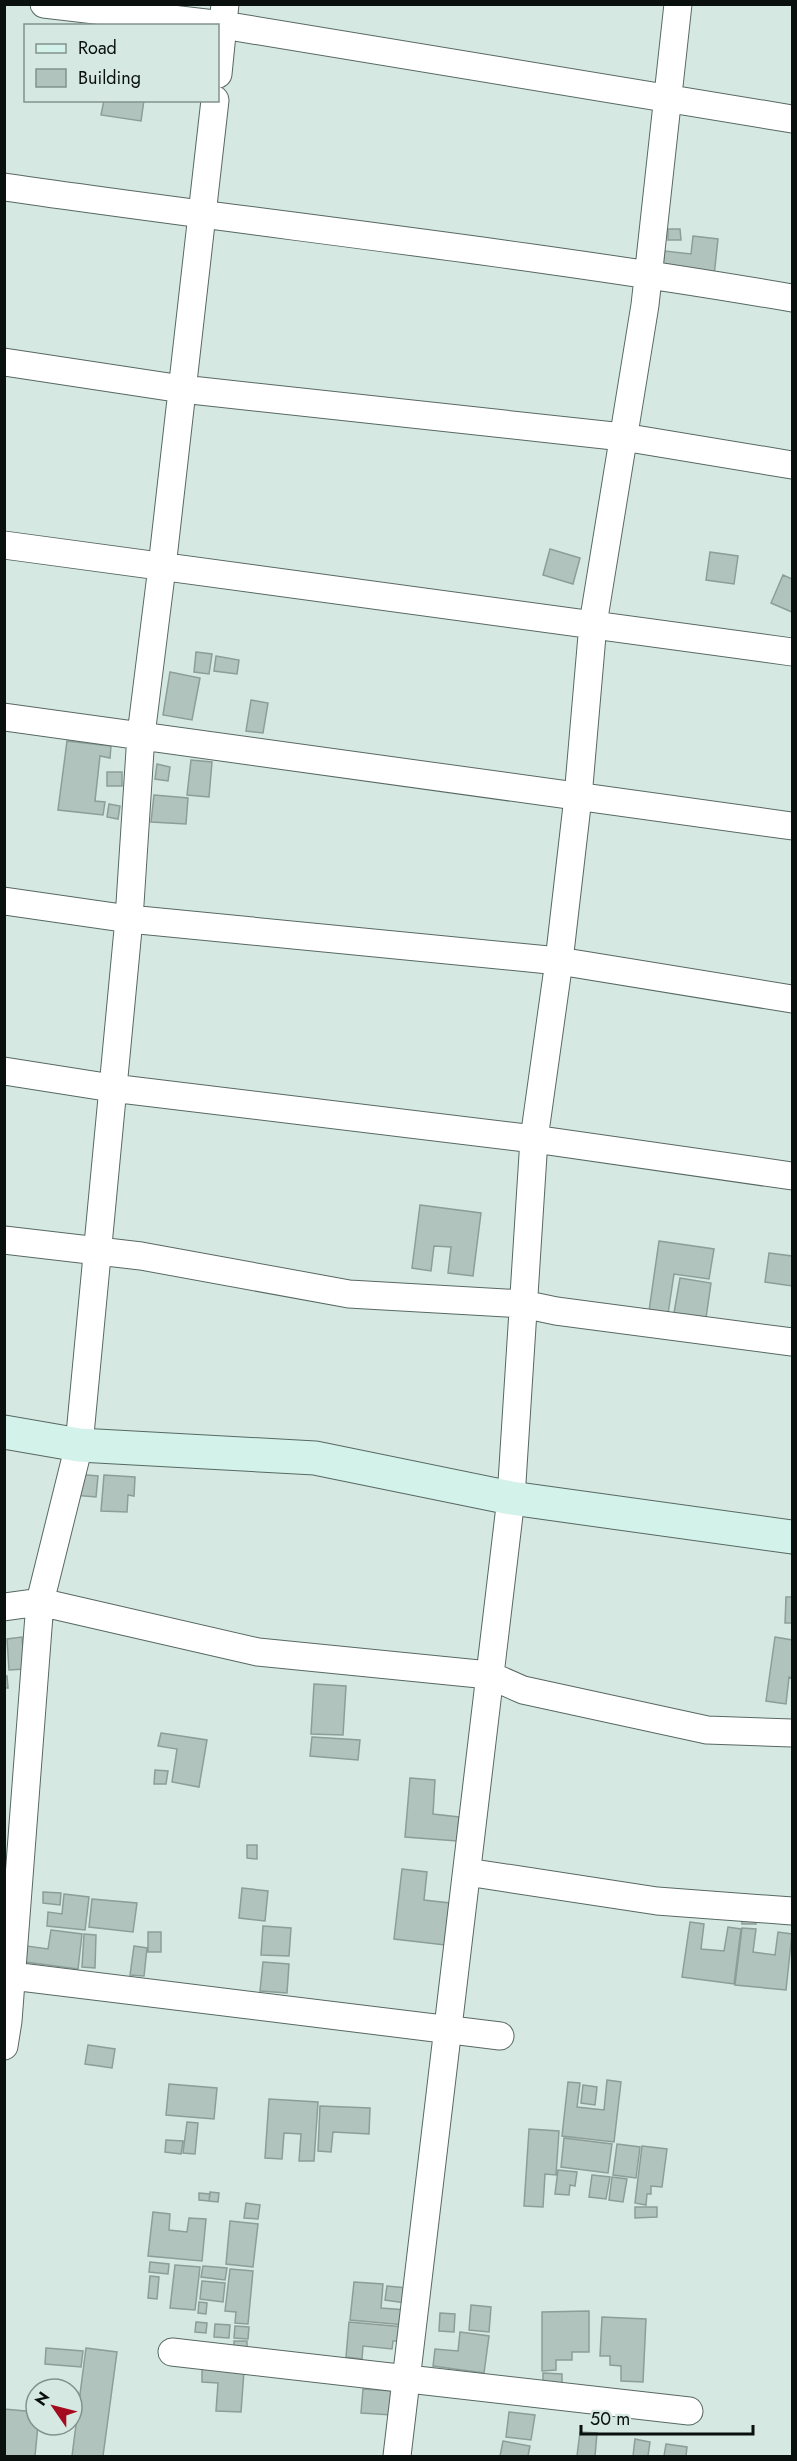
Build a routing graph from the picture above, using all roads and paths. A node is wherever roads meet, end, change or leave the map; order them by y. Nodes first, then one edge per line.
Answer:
1 (44, 4) edge
2 (678, 4) edge
3 (224, 15) edge
4 (219, 64) edge
5 (667, 99) junction
6 (214, 102) edge
7 (792, 119) edge
8 (4, 187) edge
9 (202, 215) junction
10 (648, 273) junction
11 (792, 298) edge
12 (4, 362) edge
13 (182, 389) junction
14 (623, 437) junction
15 (792, 465) edge
16 (4, 545) edge
17 (162, 567) junction
18 (593, 624) junction
19 (792, 652) edge
20 (4, 717) edge
21 (141, 735) junction
22 (578, 797) junction
23 (792, 826) edge
24 (4, 901) edge
25 (129, 920) junction
26 (559, 961) junction
27 (792, 999) edge
28 (4, 1071) edge
29 (112, 1088) junction
30 (534, 1139) junction
31 (792, 1176) edge
32 (4, 1240) edge
33 (96, 1251) junction
34 (523, 1304) junction
35 (792, 1342) edge
36 (4, 1432) edge
37 (79, 1445) junction
38 (511, 1498) junction
39 (792, 1537) edge
40 (40, 1602) junction
41 (4, 1607) edge
42 (489, 1675) junction
43 (792, 1733) edge
44 (467, 1872) junction
45 (792, 1911) edge
46 (8, 1976) edge
47 (447, 2030) junction
48 (500, 2036) dead end
49 (4, 2046) edge
50 (172, 2352) dead end
51 (406, 2380) junction
52 (689, 2411) dead end
53 (397, 2457) edge

1 - 3 street
2 - 5 street
3 - 4 street
3 - 5 street
5 - 7 street
5 - 10 street
6 - 9 street
8 - 9 street
9 - 10 street
9 - 13 street
10 - 11 street
10 - 14 street
12 - 13 street
13 - 14 street
13 - 17 street
14 - 15 street
14 - 18 street
16 - 17 street
17 - 18 street
17 - 21 street
18 - 19 street
18 - 22 street
20 - 21 street
21 - 22 street
21 - 25 street
22 - 23 street
22 - 26 street
24 - 25 street
25 - 26 street
25 - 29 street
26 - 27 street
26 - 30 street
28 - 29 street
29 - 30 street
29 - 33 street
30 - 31 street
30 - 34 street
32 - 33 street
33 - 34 street
33 - 37 street
34 - 35 street
34 - 38 street
36 - 37 street
37 - 38 street
37 - 40 street
38 - 39 street
38 - 42 street
40 - 41 street
40 - 42 street
40 - 46 street
42 - 43 street
42 - 44 street
44 - 45 street
44 - 47 street
46 - 47 street
46 - 49 street
47 - 48 street
47 - 51 street
50 - 51 street
51 - 52 street
51 - 53 street

